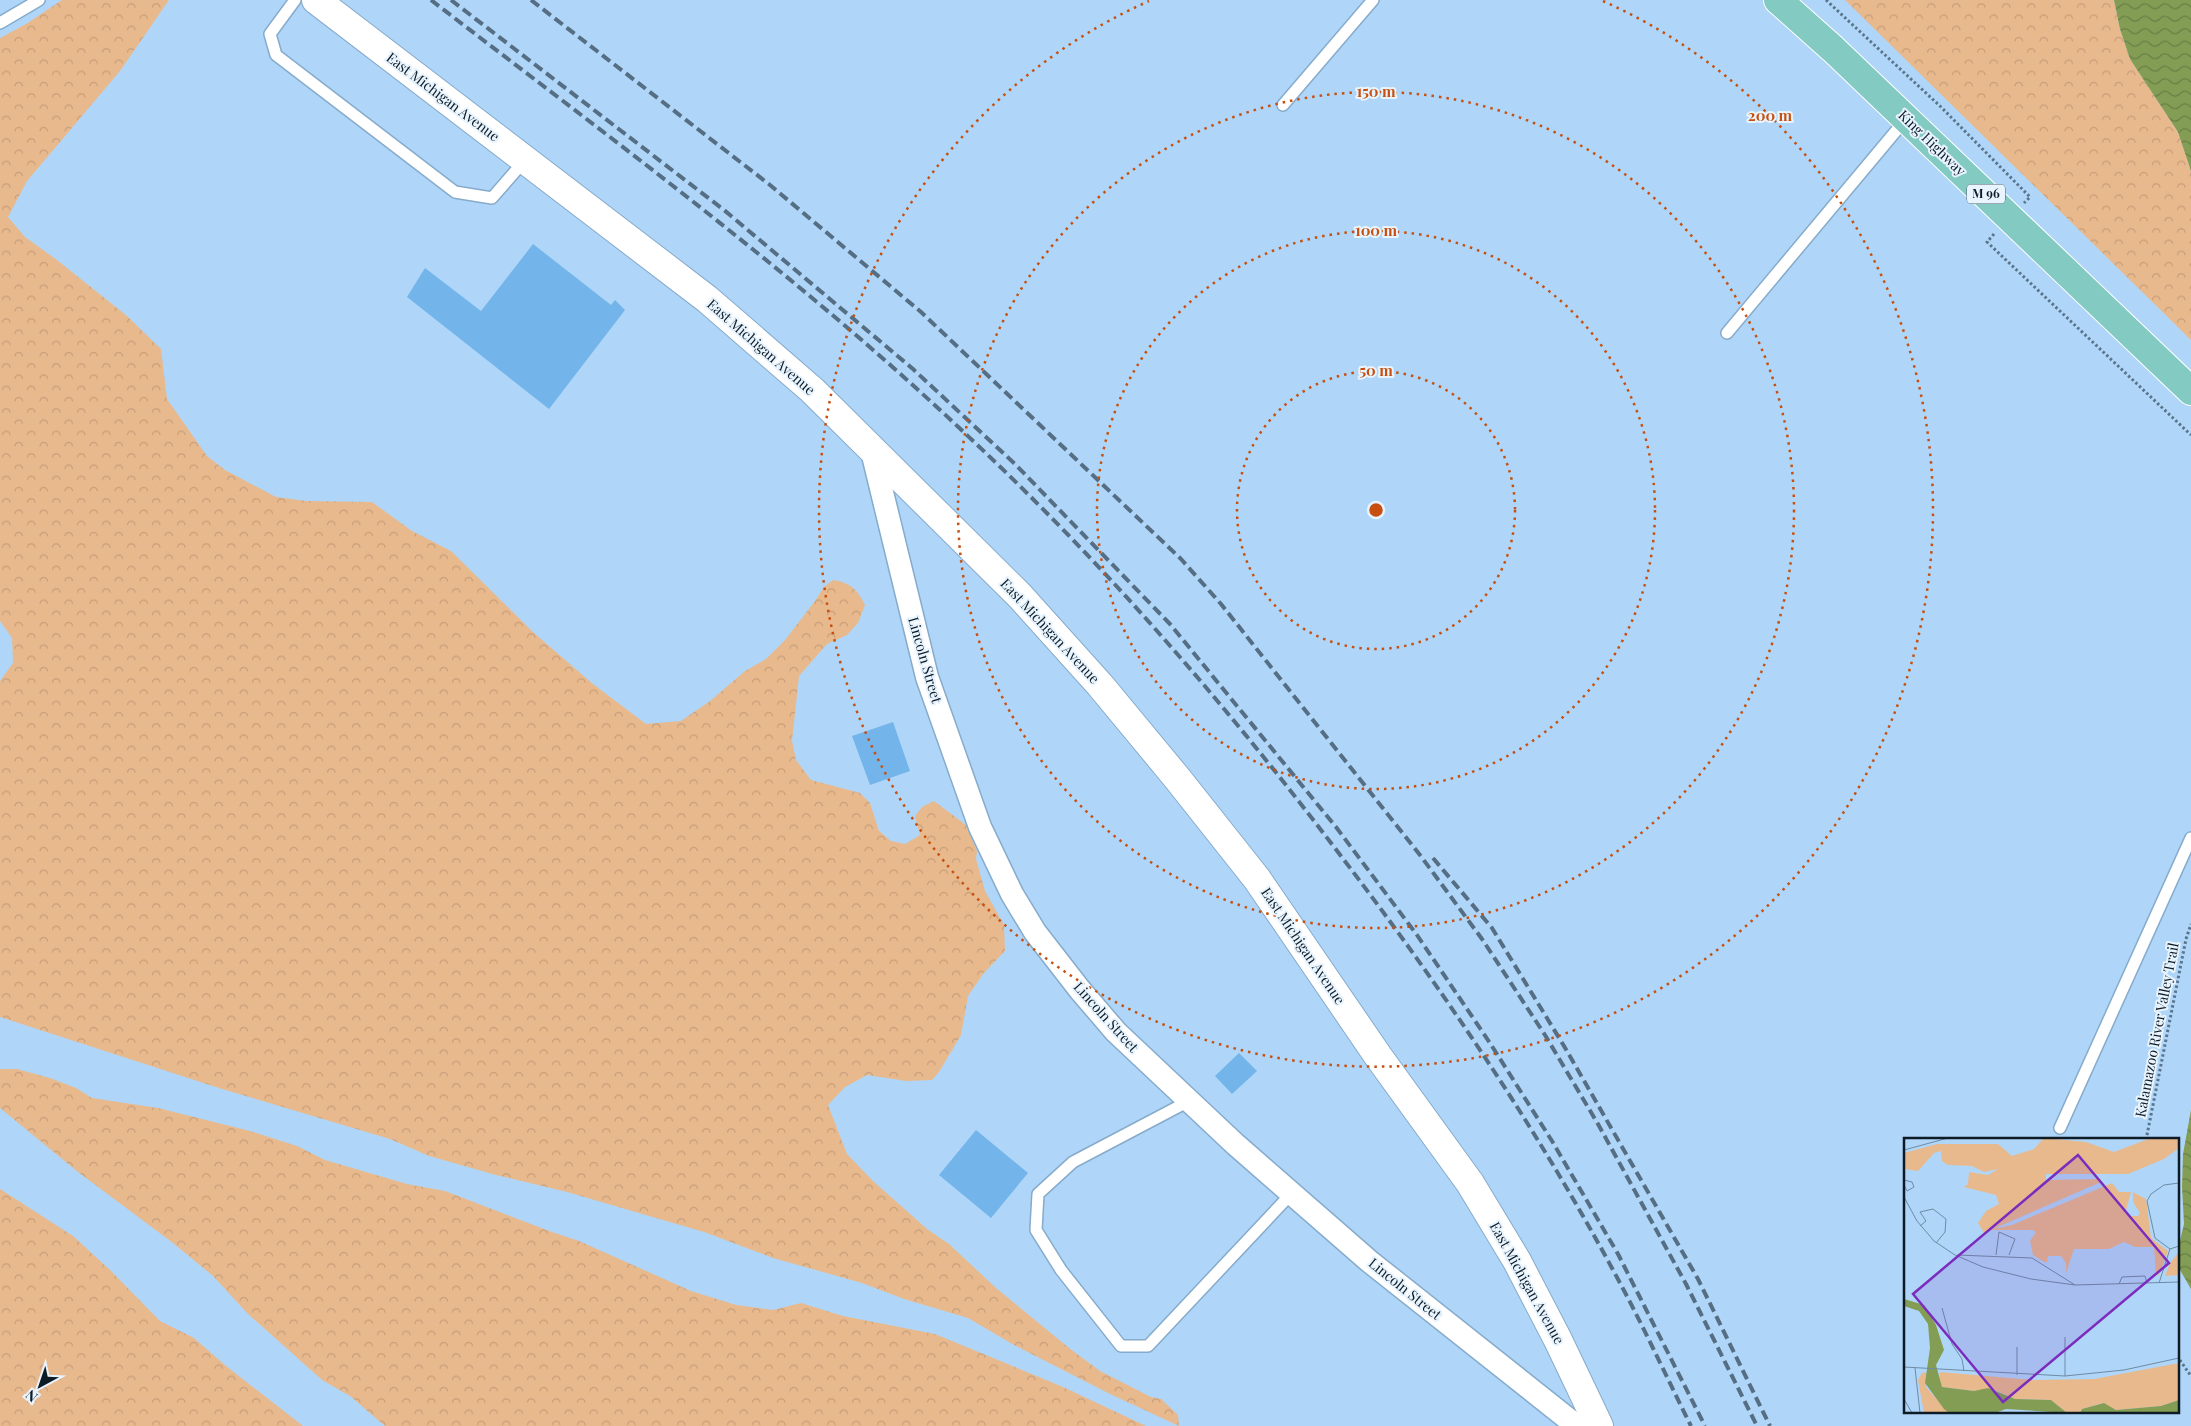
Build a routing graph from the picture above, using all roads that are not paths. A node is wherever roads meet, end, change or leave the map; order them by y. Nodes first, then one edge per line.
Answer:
1 (39, 0) edge
2 (296, 0) edge
3 (316, 0) edge
4 (1373, 0) edge
5 (1778, 0) edge
6 (0, 23) edge
7 (1283, 105) dead end
8 (1906, 118) junction
9 (526, 159) junction
10 (1727, 332) dead end
11 (2191, 391) edge
12 (871, 447) junction
13 (2191, 838) edge
14 (1189, 1101) junction
15 (2060, 1128) dead end
16 (1291, 1194) junction
17 (1577, 1426) edge
18 (1599, 1426) edge

1 - 6 lane
2 - 9 lane
3 - 9 street, East Michigan Avenue
4 - 7 lane
5 - 8 main road, King Highway / M 96
8 - 10 lane
8 - 11 main road, King Highway / M 96
9 - 12 street, East Michigan Avenue
12 - 14 street, Lincoln Street
12 - 18 street, East Michigan Avenue
13 - 15 lane
14 - 16 street, Lincoln Street
14 - 16 lane
16 - 17 street, Lincoln Street

